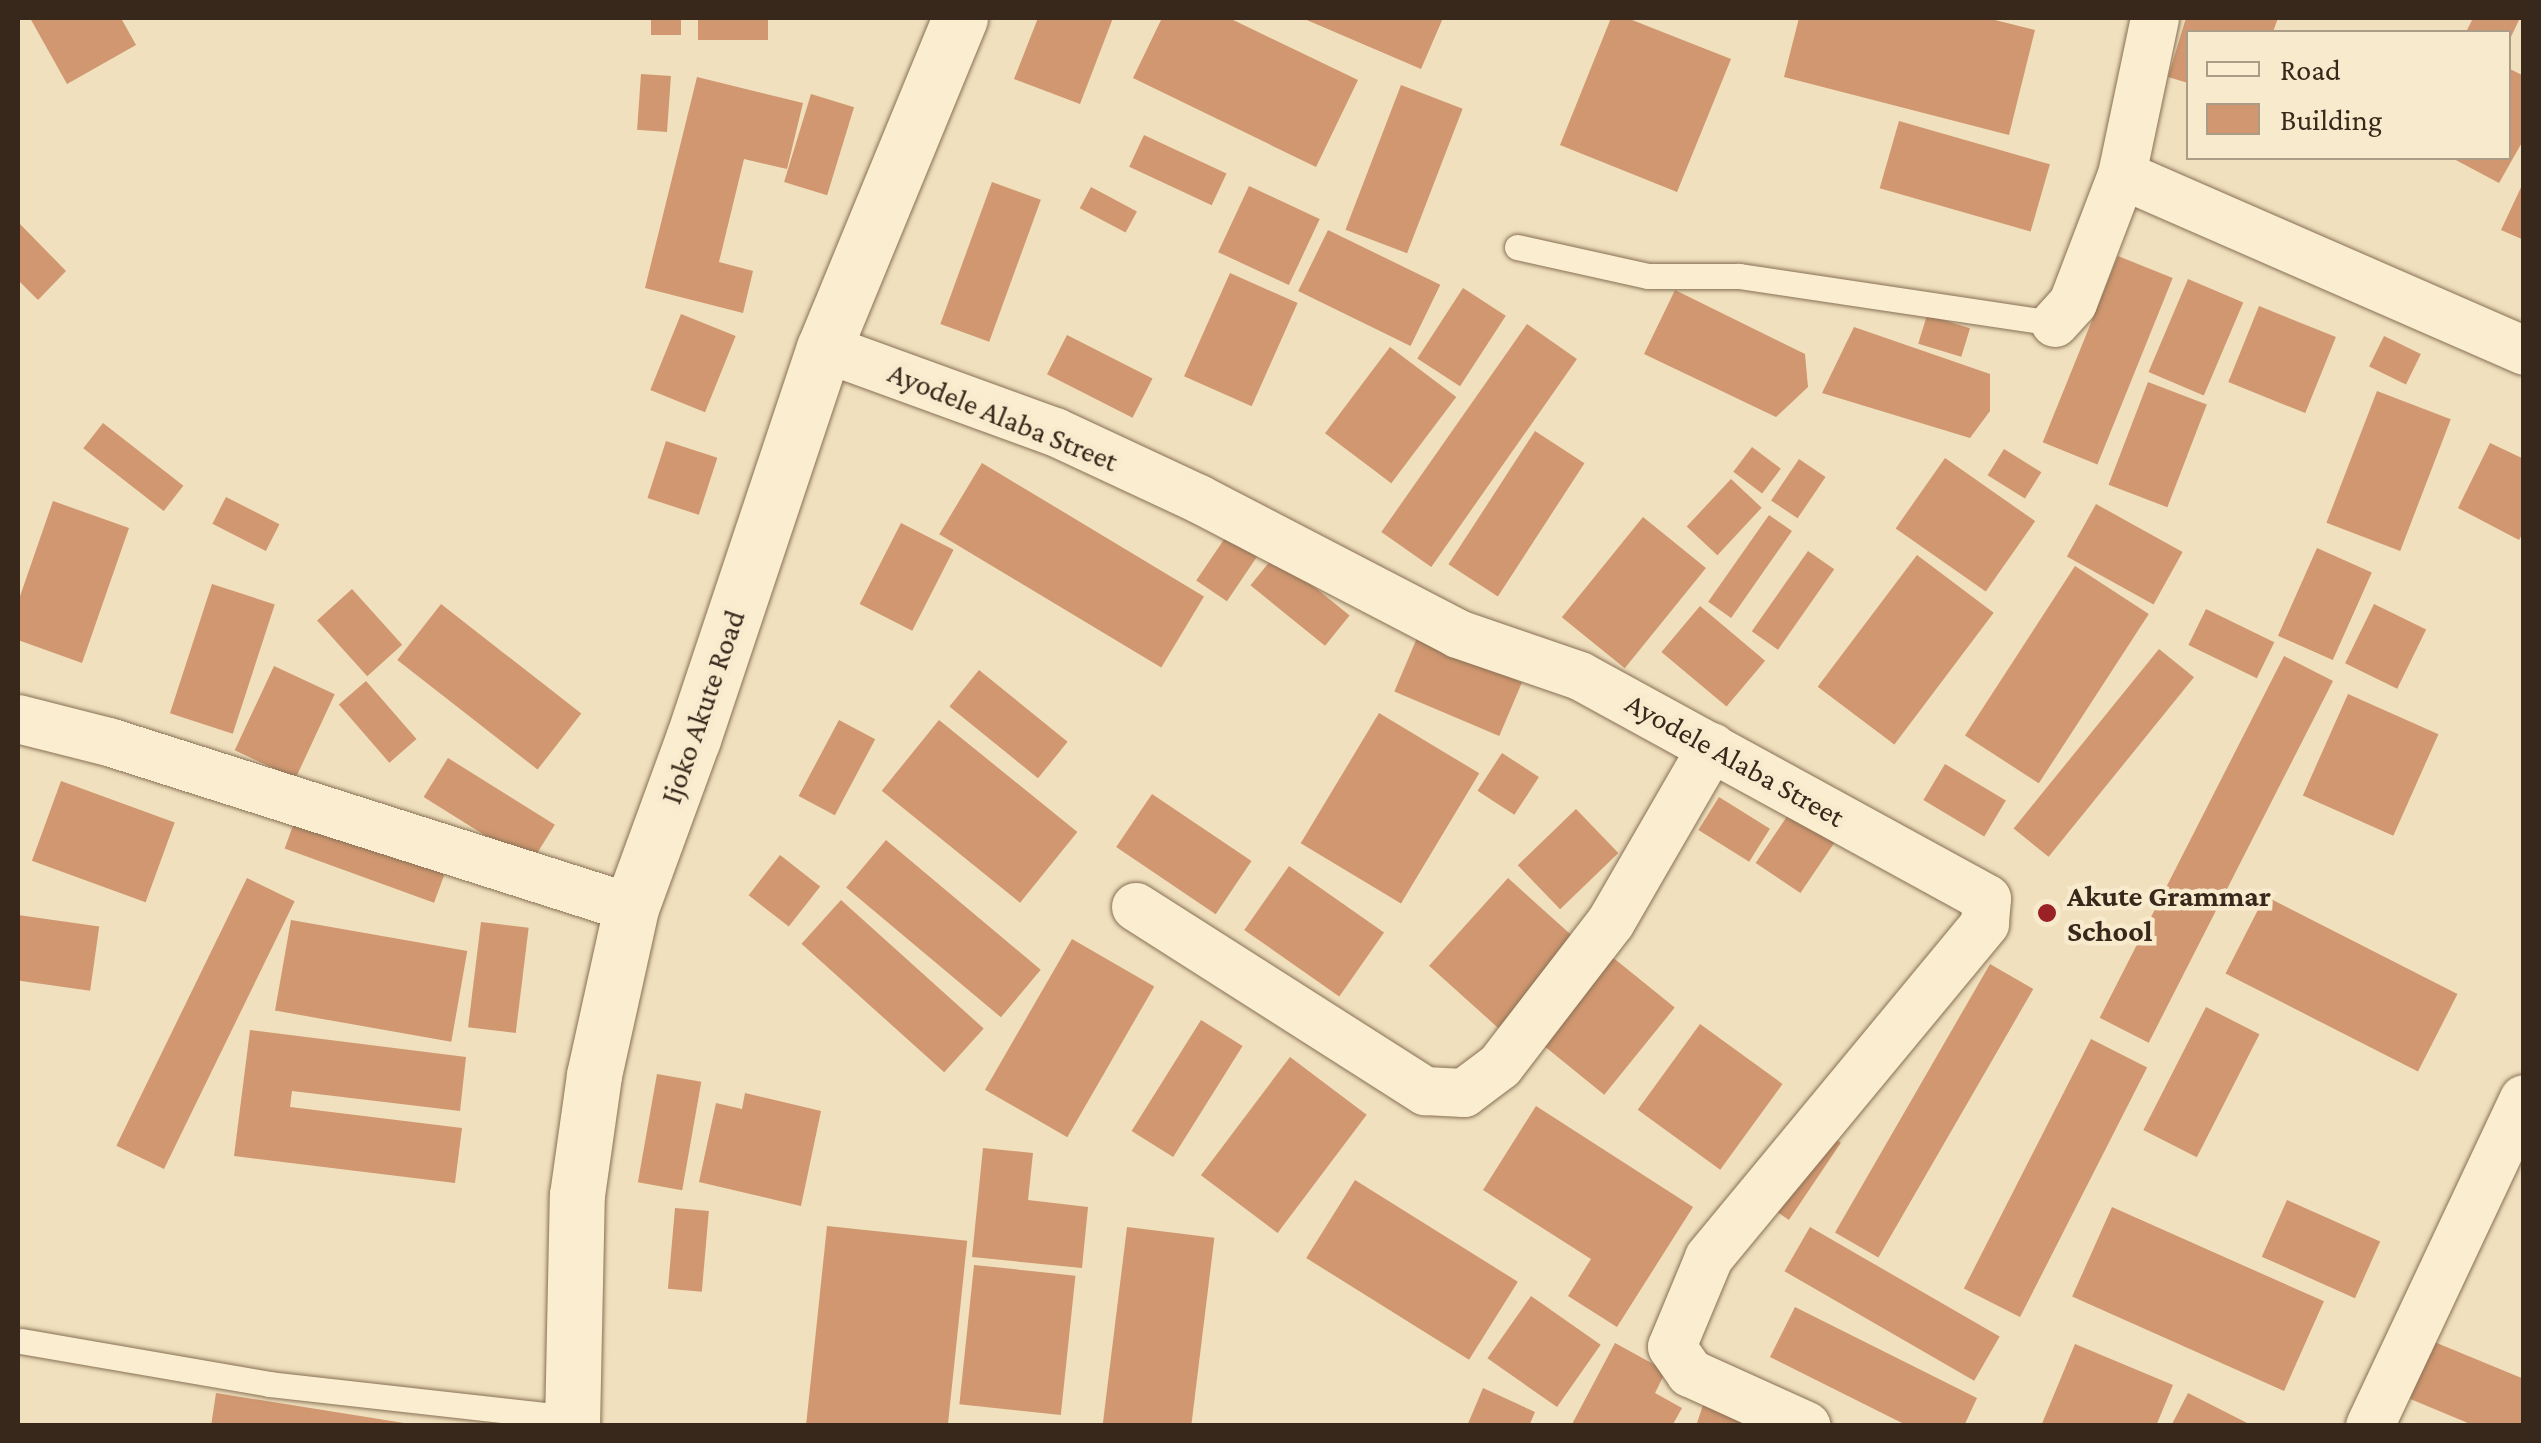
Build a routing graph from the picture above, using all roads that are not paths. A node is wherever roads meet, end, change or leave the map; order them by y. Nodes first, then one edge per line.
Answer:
1 (960, 18) edge
2 (2155, 18) edge
3 (2122, 176) junction
4 (1517, 247) dead end
5 (2055, 323) joint
6 (824, 348) junction
7 (2524, 351) edge
8 (18, 719) edge
9 (1712, 747) junction
10 (1136, 907) dead end
11 (631, 908) junction
12 (2524, 1100) edge
13 (21, 1340) dead end
14 (572, 1422) edge
15 (1807, 1426) edge
16 (2370, 1426) edge

1 - 6 main road, Ijoko Akute Road
2 - 3 street
3 - 5 street
3 - 7 street
4 - 5 lane
6 - 9 street, Ayodele Alaba Street
6 - 11 main road, Ijoko Akute Road
8 - 11 street
9 - 10 street
9 - 15 street, Ayodele Alaba Street
11 - 14 main road, Ijoko Akute Road
12 - 16 street
13 - 14 lane

